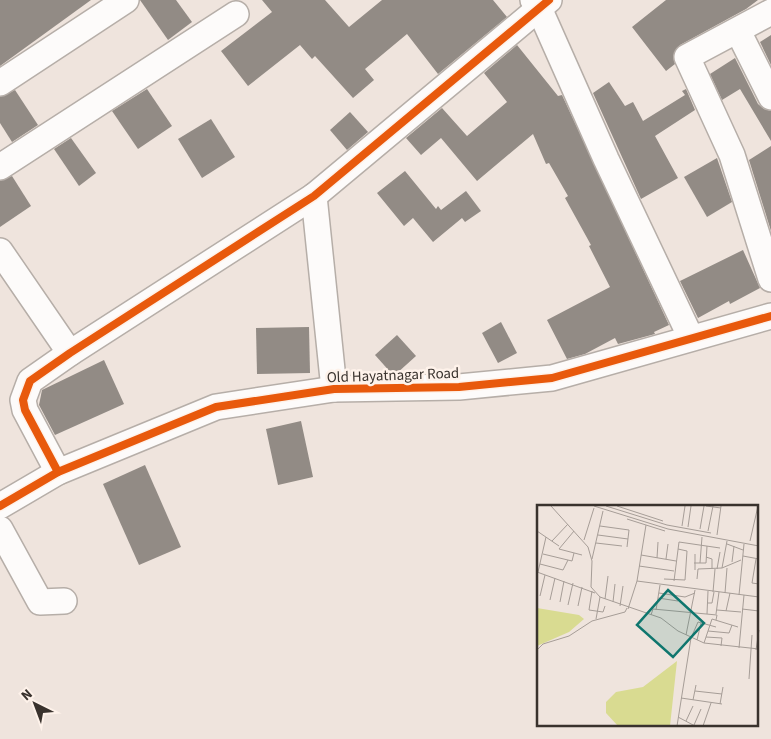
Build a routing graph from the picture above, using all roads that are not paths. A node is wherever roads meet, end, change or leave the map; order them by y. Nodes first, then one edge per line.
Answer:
1 (126, 0) edge
2 (540, 3) edge
3 (768, 8) edge
4 (236, 14) dead end
5 (738, 31) junction
6 (0, 83) edge
7 (771, 97) edge
8 (0, 167) edge
9 (314, 196) junction
10 (0, 251) edge
11 (771, 278) edge
12 (771, 316) edge
13 (691, 338) junction
14 (70, 353) junction
15 (334, 389) junction
16 (58, 472) junction
17 (0, 506) edge
18 (0, 529) edge
19 (64, 601) dead end

1 - 6 street
2 - 9 street
2 - 13 street
3 - 5 street
4 - 8 street
5 - 7 street
5 - 11 street
9 - 14 street
9 - 15 street
10 - 14 street
12 - 13 street, Old Hayatnagar Road
13 - 15 street, Old Hayatnagar Road
14 - 16 street
15 - 16 street, Old Hayatnagar Road
16 - 17 street, Old Hayatnagar Road
18 - 19 street

